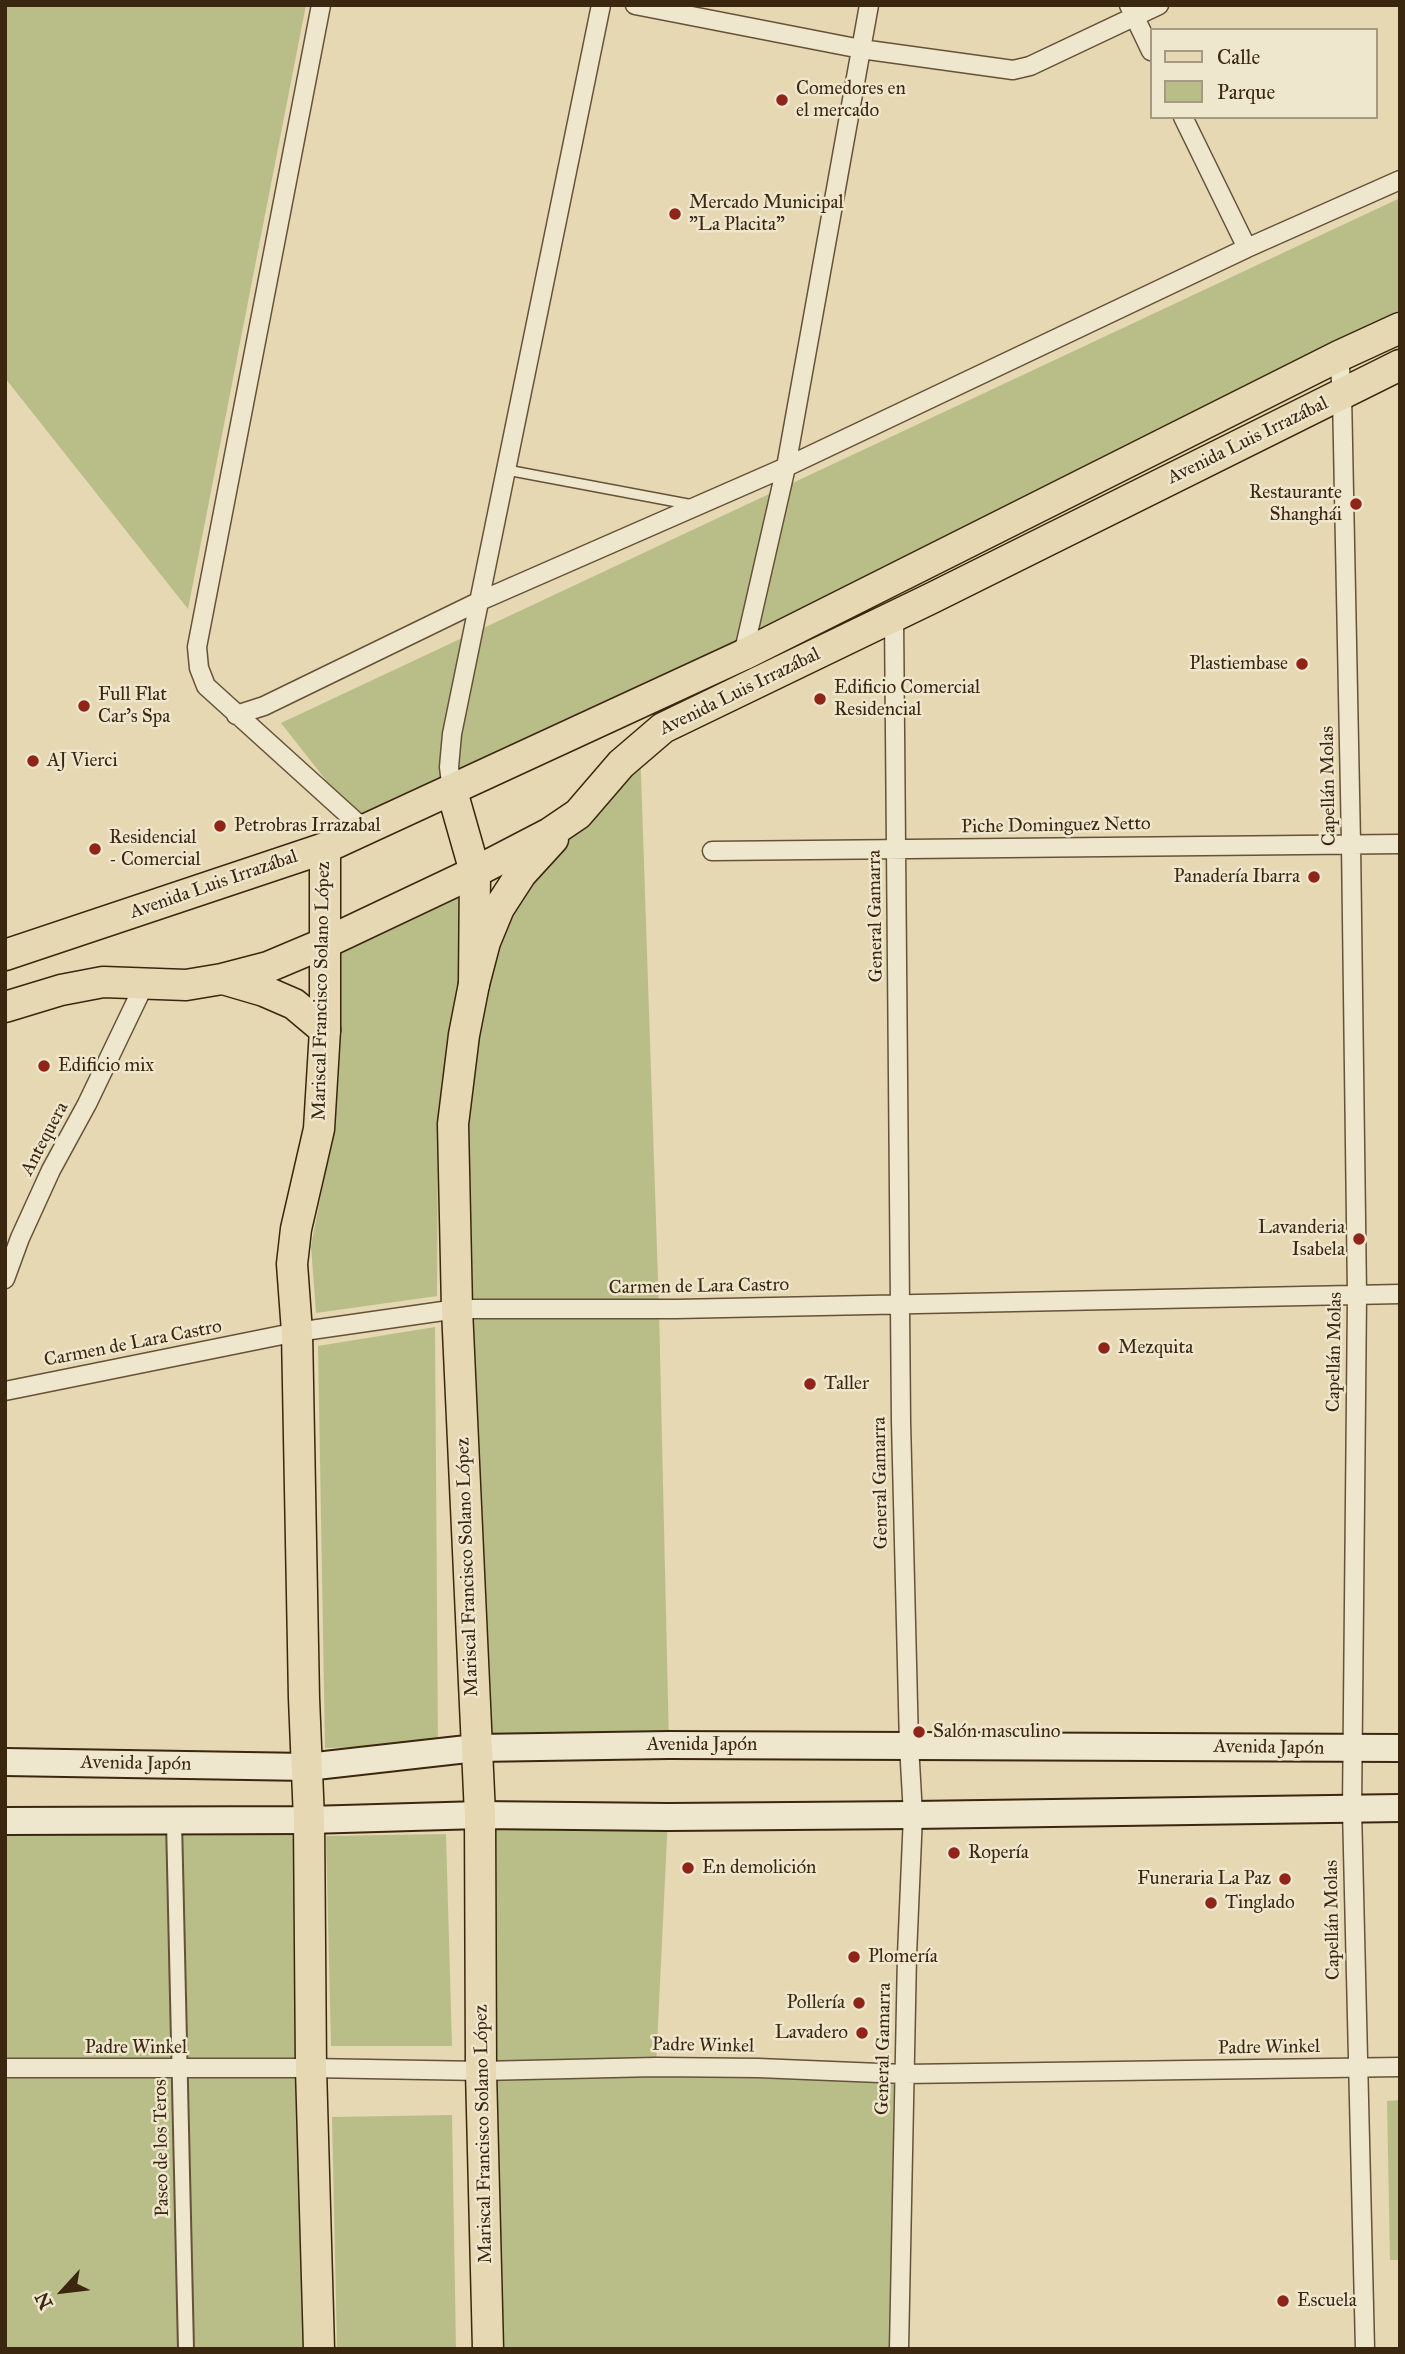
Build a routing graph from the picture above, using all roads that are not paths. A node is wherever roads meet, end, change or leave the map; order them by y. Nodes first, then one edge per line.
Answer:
1 (321, 5) edge
2 (601, 5) edge
3 (635, 5) edge
4 (869, 5) edge
5 (1159, 5) edge
6 (1132, 11) edge
7 (861, 49) junction
8 (1150, 49) edge
9 (1184, 119) edge
10 (1400, 180) edge
11 (1247, 248) junction
12 (1400, 328) edge
13 (1339, 356) junction
14 (1400, 365) edge
15 (1342, 394) junction
16 (786, 467) junction
17 (507, 470) junction
18 (698, 506) junction
19 (481, 601) junction
20 (894, 617) junction
21 (743, 654) junction
22 (236, 715) junction
23 (452, 791) junction
24 (578, 814) junction
25 (365, 830) junction
26 (1351, 843) junction
27 (1400, 844) edge
28 (325, 848) junction
29 (896, 850) junction
30 (712, 851) dead end
31 (474, 872) junction
32 (325, 943) junction
33 (5, 955) edge
34 (222, 979) junction
35 (145, 983) junction
36 (474, 984) junction
37 (5, 1007) edge
38 (325, 1030) junction
39 (5, 1279) edge
40 (1400, 1294) edge
41 (1357, 1295) junction
42 (901, 1305) junction
43 (457, 1309) junction
44 (297, 1332) junction
45 (5, 1391) edge
46 (909, 1745) junction
47 (475, 1748) junction
48 (1400, 1748) edge
49 (1351, 1749) junction
50 (5, 1762) edge
51 (307, 1767) junction
52 (1400, 1808) edge
53 (1352, 1809) junction
54 (480, 1815) junction
55 (913, 1815) junction
56 (309, 1820) junction
57 (5, 1821) edge
58 (174, 1821) junction
59 (1358, 2067) junction
60 (1400, 2067) edge
61 (5, 2068) edge
62 (311, 2068) junction
63 (179, 2069) junction
64 (481, 2071) junction
65 (904, 2074) junction
66 (186, 2349) edge
67 (319, 2349) edge
68 (488, 2349) edge
69 (899, 2349) edge
70 (1365, 2349) edge

1 - 22 street
2 - 17 street
3 - 7 street
4 - 7 street
5 - 6 street
6 - 7 street
6 - 8 street
7 - 16 street
9 - 11 street
10 - 11 street
11 - 16 street
12 - 13 main road, Avenida Luis Irrazábal
13 - 15 street, Capellán Molas
13 - 21 main road, Avenida Luis Irrazábal
14 - 15 main road, Avenida Luis Irrazábal
15 - 20 main road, Avenida Luis Irrazábal
15 - 26 street, Capellán Molas
16 - 18 street
16 - 21 street
17 - 18 lane
17 - 19 street
18 - 19 street
19 - 22 street
19 - 23 street
20 - 24 main road, Avenida Luis Irrazábal
20 - 29 street, General Gamarra
21 - 23 main road, Avenida Luis Irrazábal
22 - 25 street
23 - 25 main road, Avenida Luis Irrazábal
23 - 31 main road, Mariscal Francisco Solano López
24 - 31 main road, Avenida Luis Irrazábal
24 - 36 main road
25 - 28 main road, Avenida Luis Irrazábal
26 - 27 street, Piche Dominguez Netto
26 - 29 street, Piche Dominguez Netto
26 - 41 street, Capellán Molas
28 - 32 main road, Mariscal Francisco Solano López
28 - 33 main road, Avenida Luis Irrazábal
29 - 30 street, Piche Dominguez Netto
29 - 42 street, General Gamarra
31 - 32 main road, Avenida Luis Irrazábal
31 - 36 main road, Mariscal Francisco Solano López
32 - 34 main road, Avenida Luis Irrazábal
32 - 38 main road, Mariscal Francisco Solano López
34 - 35 main road, Avenida Luis Irrazábal
34 - 38 main road
35 - 37 main road, Avenida Luis Irrazábal
35 - 39 street, Antequera
36 - 43 main road, Mariscal Francisco Solano López
38 - 44 main road, Mariscal Francisco Solano López
40 - 41 street, Carmen de Lara Castro
41 - 42 street, Carmen de Lara Castro
41 - 49 street, Capellán Molas
42 - 43 street, Carmen de Lara Castro
42 - 46 street, General Gamarra
43 - 44 street, Carmen de Lara Castro
43 - 47 main road, Mariscal Francisco Solano López
44 - 45 street, Carmen de Lara Castro
44 - 51 main road, Mariscal Francisco Solano López
46 - 47 main road, Avenida Japón
46 - 49 main road, Avenida Japón
46 - 55 street, General Gamarra
47 - 51 main road, Avenida Japón
47 - 54 main road, Mariscal Francisco Solano López
48 - 49 main road, Avenida Japón
49 - 53 street, Capellán Molas
50 - 51 main road, Avenida Japón
51 - 56 main road, Mariscal Francisco Solano López
52 - 53 main road
53 - 55 main road
53 - 59 street, Capellán Molas
54 - 55 main road
54 - 56 main road
54 - 64 main road, Mariscal Francisco Solano López
55 - 65 street, General Gamarra
56 - 58 main road
56 - 62 main road, Mariscal Francisco Solano López
57 - 58 main road
58 - 63 street, Paseo de los Teros
59 - 60 street, Padre Winkel
59 - 65 street, Padre Winkel
59 - 70 street, Capellán Molas
61 - 63 street, Padre Winkel
62 - 63 street, Padre Winkel
62 - 64 street, Padre Winkel
62 - 67 main road, Mariscal Francisco Solano López
63 - 66 street, Paseo de los Teros
64 - 65 street, Padre Winkel
64 - 68 main road, Mariscal Francisco Solano López
65 - 69 street, General Gamarra

